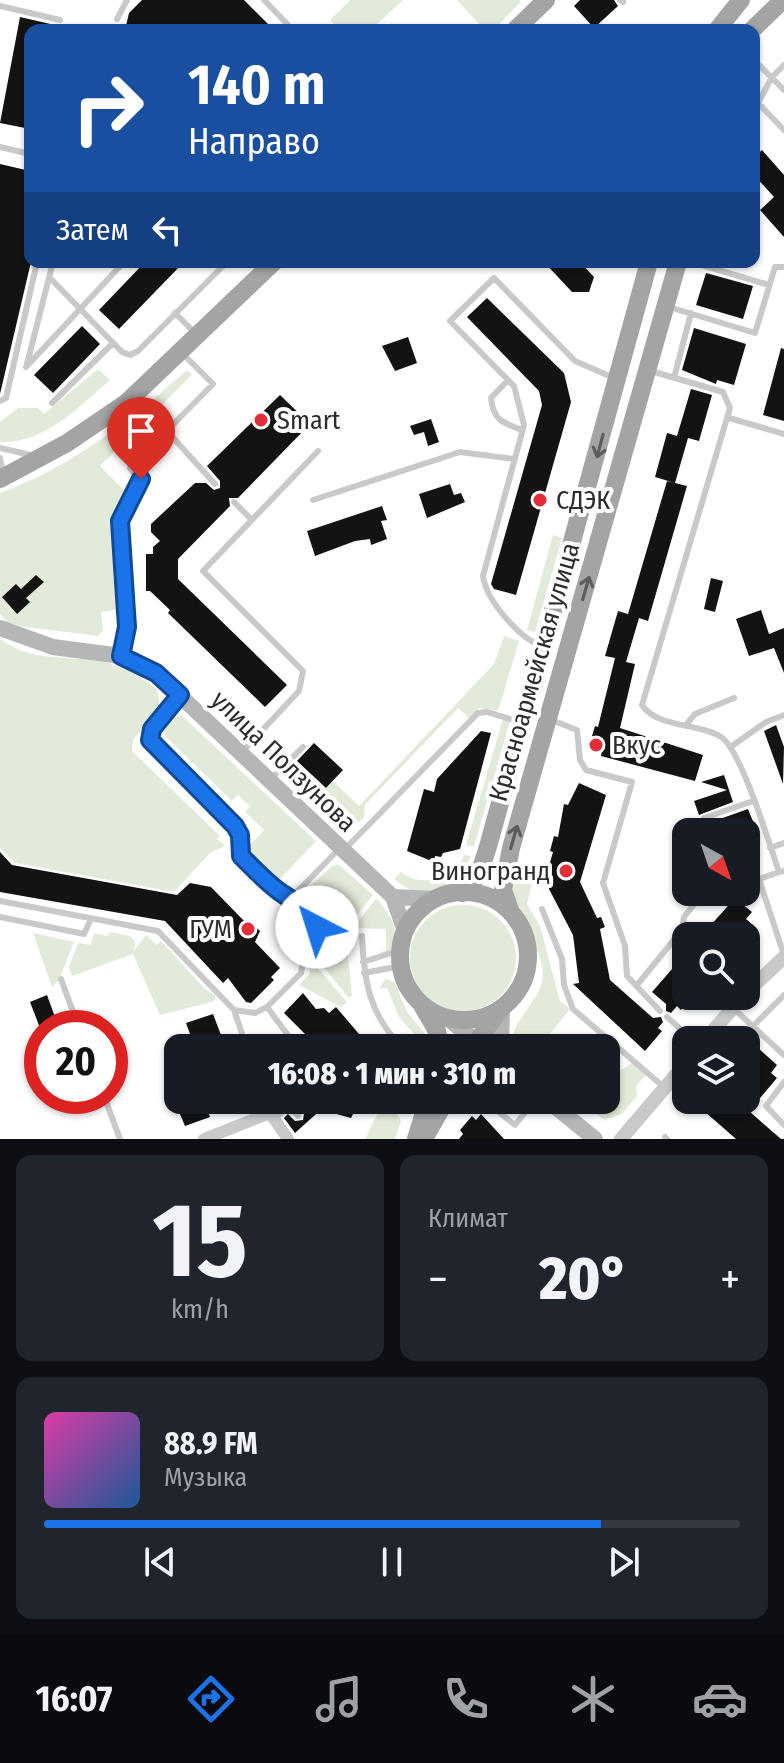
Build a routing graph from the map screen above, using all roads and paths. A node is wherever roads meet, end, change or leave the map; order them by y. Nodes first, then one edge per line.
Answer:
1 (127, 0) edge
2 (264, 0) edge
3 (546, 0) edge
4 (741, 0) edge
5 (783, 0) edge
6 (0, 6) edge
7 (117, 19) dead end
8 (60, 20) dead end
9 (287, 24) edge
10 (521, 24) edge
11 (722, 24) edge
12 (758, 24) edge
13 (784, 65) edge
14 (760, 66) edge
15 (772, 77) junction
16 (784, 90) edge
17 (760, 99) edge
18 (760, 105) edge
19 (784, 130) edge
20 (0, 147) edge
21 (24, 153) edge
22 (784, 267) edge
23 (36, 268) edge
24 (52, 268) edge
25 (118, 268) edge
26 (221, 268) edge
27 (268, 268) edge
28 (647, 268) edge
29 (676, 268) edge
30 (712, 268) edge
31 (50, 278) junction
32 (769, 285) junction
33 (665, 306) junction
34 (80, 309) junction
35 (175, 313) junction
36 (691, 313) junction
37 (630, 335) junction
38 (197, 336) junction
39 (655, 342) junction
40 (113, 343) junction
41 (181, 351) junction
42 (648, 370) junction
43 (674, 378) junction
44 (508, 380) junction
45 (617, 380) junction
46 (0, 401) edge
47 (52, 403) dead end
48 (611, 404) junction
49 (636, 411) junction
50 (729, 418) junction
51 (522, 430) junction
52 (167, 431) junction
53 (784, 434) edge
54 (0, 448) edge
55 (318, 451) dead end
56 (42, 457) junction
57 (0, 458) edge
58 (514, 459) junction
59 (1, 478) edge
60 (215, 484) dead end
61 (313, 500) dead end
62 (234, 502) dead end
63 (252, 520) junction
64 (0, 628) edge
65 (544, 647) junction
66 (121, 656) junction
67 (180, 695) junction
68 (734, 698) dead end
69 (783, 717) edge
70 (549, 719) junction
71 (523, 723) junction
72 (686, 725) junction
73 (732, 746) junction
74 (303, 747) dead end
75 (242, 752) junction
76 (271, 779) junction
77 (753, 801) junction
78 (704, 818) dead end
79 (784, 843) edge
80 (770, 848) junction
81 (342, 849) junction
82 (782, 872) edge
83 (760, 879) edge
84 (760, 882) edge
85 (462, 893) junction
86 (292, 897) junction
87 (393, 897) junction
88 (436, 899) junction
89 (0, 901) edge
90 (693, 906) edge
91 (542, 909) dead end
92 (511, 913) junction
93 (0, 917) edge
94 (91, 919) junction
95 (405, 931) junction
96 (362, 936) dead end
97 (784, 956) edge
98 (401, 958) junction
99 (363, 962) junction
100 (364, 973) junction
101 (61, 979) dead end
102 (760, 979) edge
103 (637, 985) junction
104 (784, 995) edge
105 (422, 1004) junction
106 (267, 1007) junction
107 (502, 1008) junction
108 (72, 1010) edge
109 (234, 1010) junction
110 (731, 1010) edge
111 (735, 1010) edge
112 (660, 1011) dead end
113 (667, 1017) dead end
114 (447, 1018) junction
115 (677, 1026) edge
116 (717, 1026) edge
117 (753, 1026) joint
118 (242, 1034) edge
119 (287, 1034) edge
120 (390, 1034) edge
121 (438, 1034) edge
122 (465, 1034) edge
123 (486, 1034) edge
124 (501, 1034) edge
125 (760, 1036) edge
126 (784, 1055) edge
127 (672, 1080) edge
128 (784, 1082) edge
129 (665, 1088) junction
130 (111, 1114) edge
131 (424, 1114) edge
132 (438, 1114) edge
133 (501, 1114) edge
134 (524, 1114) edge
135 (563, 1114) edge
136 (271, 1116) junction
137 (298, 1116) dead end
138 (784, 1125) edge
139 (207, 1138) edge
140 (590, 1138) edge
141 (120, 1139) edge
142 (288, 1139) edge
143 (416, 1139) edge
144 (424, 1139) edge
145 (621, 1139) edge

1 - 7 lane
2 - 9 lane
3 - 10 main road
4 - 11 main road
5 - 12 main road
6 - 8 lane
13 - 15 lane
14 - 15 lane
15 - 16 lane
15 - 17 lane
18 - 19 lane
20 - 21 lane
22 - 32 lane
23 - 46 lane
24 - 31 lane
25 - 34 lane
26 - 35 lane
27 - 38 main road
28 - 37 main road, Красноармейская улица
29 - 33 main road, Красноармейская улица
30 - 32 lane
31 - 34 lane
31 - 34 lane
32 - 36 lane
33 - 36 lane
33 - 39 main road, Красноармейская улица
34 - 40 lane
35 - 38 lane
35 - 40 lane
36 - 43 lane
37 - 39 main road
37 - 45 main road, Красноармейская улица
38 - 41 main road
39 - 42 main road, Красноармейская улица
40 - 47 lane
41 - 52 lane
41 - 56 main road
42 - 43 lane
42 - 49 main road, Красноармейская улица
43 - 50 lane
44 - 45 lane
44 - 51 lane
44 - 51 lane
45 - 48 main road, Красноармейская улица
48 - 49 main road
48 -> 65 main road, Красноармейская улица
70 -> 49 main road, Красноармейская улица
50 - 53 lane
50 - 72 lane
51 - 58 lane
52 - 60 lane
52 - 66 lane
54 - 56 lane
55 - 63 lane
56 - 59 main road
57 - 59 lane
58 - 61 lane
58 - 65 lane
62 - 63 lane
63 - 75 lane
64 - 66 main road, улица Ползунова
65 - 71 main road, Красноармейская улица
66 - 67 main road, улица Ползунова
67 - 75 main road, улица Ползунова
67 - 86 lane
68 - 72 lane
69 - 73 lane
92 -> 70 main road, Красноармейская улица
70 - 103 lane
71 - 81 lane
71 - 85 main road, Красноармейская улица
72 - 73 lane
73 - 77 lane
74 - 76 lane
75 - 76 main road, улица Ползунова
76 - 81 main road, улица Ползунова
77 - 78 lane
77 - 80 lane
79 - 80 lane
80 - 82 lane
81 - 86 lane
81 - 87 main road, улица Ползунова
82 - 83 lane
84 - 97 lane
85 - 88 main road
85 - 92 main road
86 - 106 lane
87 - 88 main road
87 - 95 main road, улица Ползунова
88 - 95 main road
89 - 94 lane
90 - 103 lane
91 - 129 lane
92 - 107 main road
93 - 94 lane
94 - 109 lane
95 - 98 main road
96 - 99 lane
97 - 102 street
98 - 99 lane
98 - 100 lane
98 - 105 main road
99 - 100 lane
100 - 120 lane
101 - 108 lane
103 - 112 lane
104 - 117 lane
105 - 114 main road
105 - 121 main road
106 - 109 lane
106 - 119 lane
107 - 114 main road
107 - 123 main road
107 - 124 main road
109 - 118 lane
110 - 116 street
111 - 117 lane
113 - 115 lane
114 - 122 main road
125 - 126 lane
127 - 129 street
128 - 138 lane
129 - 145 street
130 - 141 lane
131 - 143 main road
132 - 144 main road
133 - 134 lane
135 - 140 main road
136 - 137 lane
136 - 139 street
136 - 142 street

